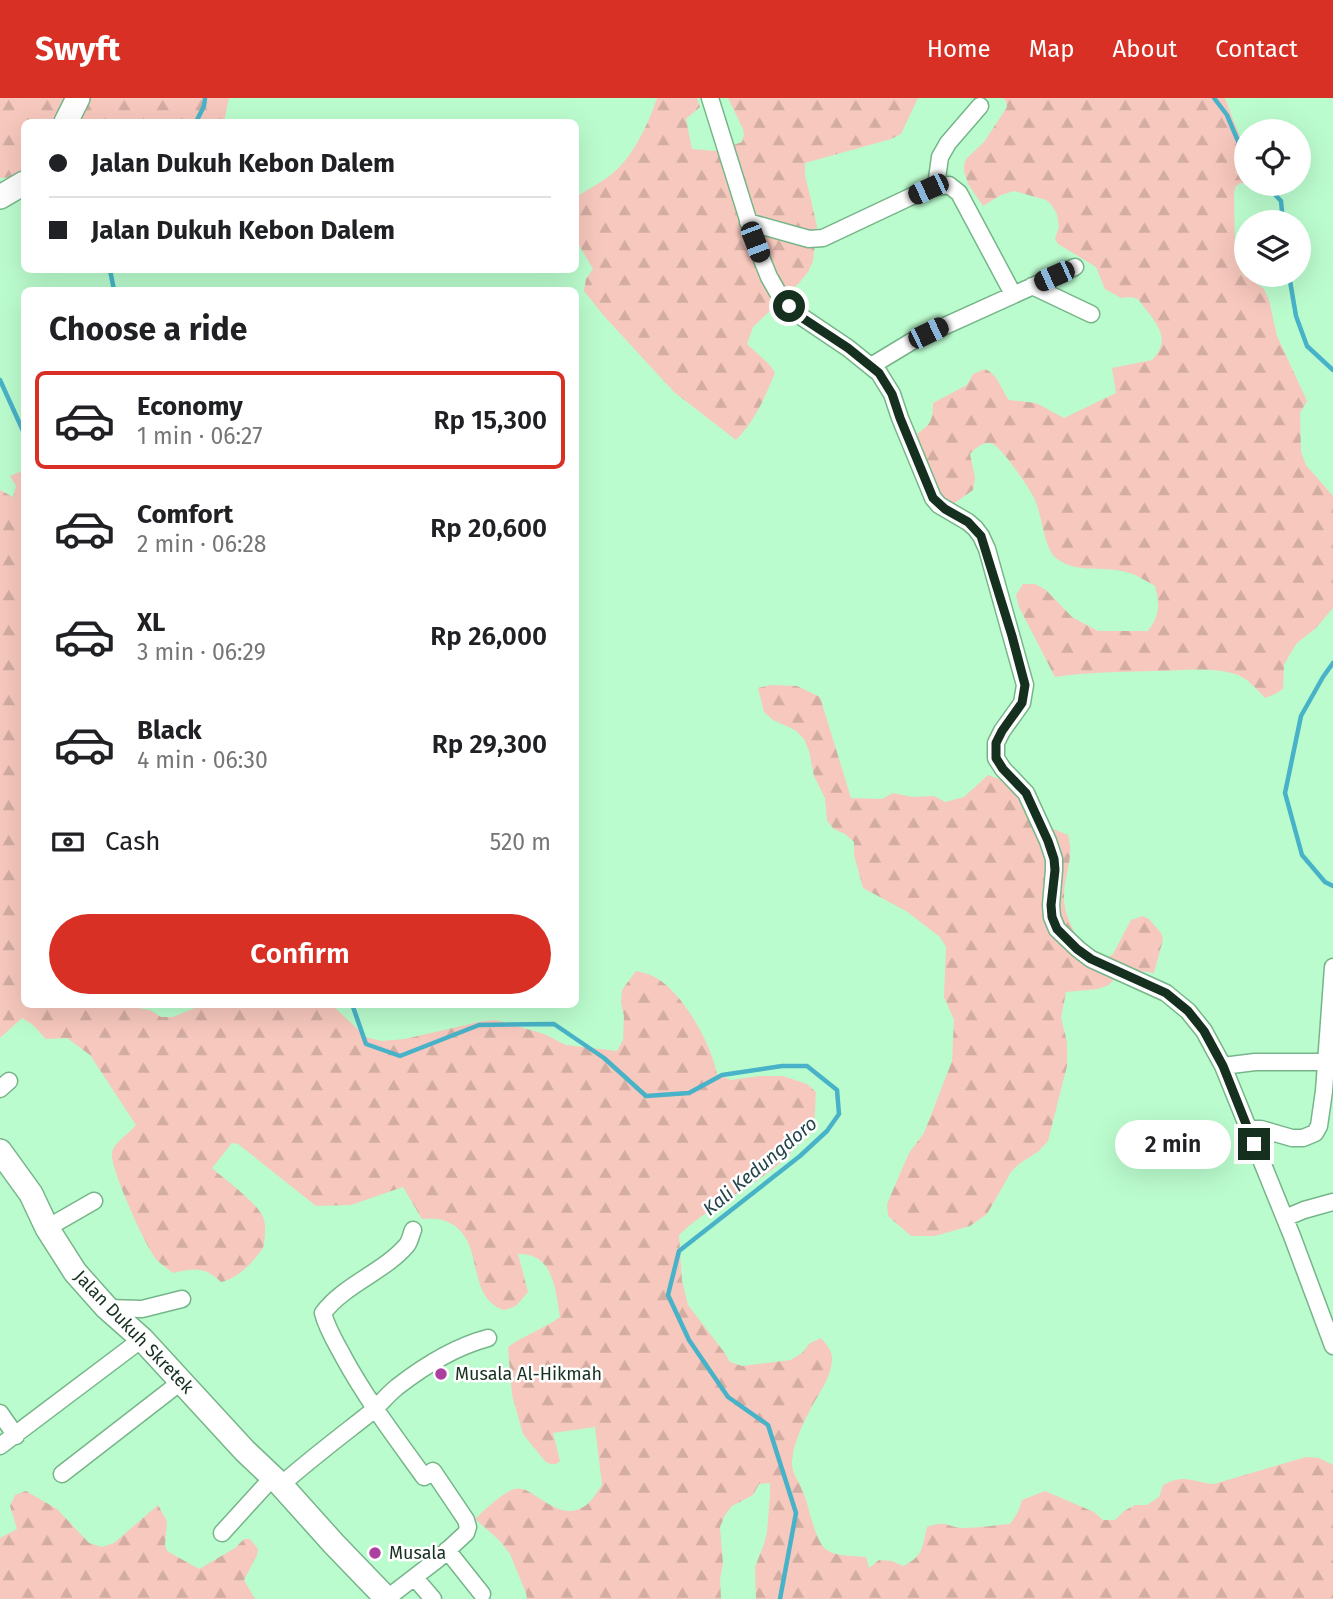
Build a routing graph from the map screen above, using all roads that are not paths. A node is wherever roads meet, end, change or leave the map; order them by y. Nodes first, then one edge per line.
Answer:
1 (78, 98) edge
2 (710, 98) edge
3 (980, 106) dead end
4 (68, 119) edge
5 (21, 185) edge
6 (936, 186) junction
7 (0, 197) edge
8 (748, 222) junction
9 (1075, 267) dead end
10 (1032, 286) junction
11 (1013, 293) junction
12 (1091, 314) dead end
13 (871, 366) junction
14 (1333, 967) edge
15 (1329, 1061) edge
16 (1223, 1066) junction
17 (1248, 1129) junction
18 (4, 1156) edge
19 (94, 1201) dead end
20 (1333, 1202) edge
21 (1285, 1218) junction
22 (47, 1228) junction
23 (413, 1230) dead end
24 (182, 1299) dead end
25 (107, 1308) junction
26 (488, 1338) dead end
27 (142, 1339) junction
28 (1333, 1346) edge
29 (182, 1381) junction
30 (375, 1408) junction
31 (0, 1413) edge
32 (16, 1436) junction
33 (0, 1446) edge
34 (62, 1474) dead end
35 (276, 1482) junction
36 (222, 1533) dead end
37 (447, 1550) junction
38 (415, 1578) junction
39 (482, 1594) dead end
40 (386, 1599) edge
41 (433, 1599) edge

1 - 4 street
2 - 8 street
3 - 6 street
5 - 7 street
6 - 8 street
6 - 11 street
8 - 13 street
9 - 10 street
10 - 11 street
10 - 12 street
11 - 13 street
13 - 16 street
14 - 15 street
15 - 16 street
15 - 17 street
16 - 17 street
17 - 21 street
18 - 22 street, Jalan Dukuh Skretek
19 - 22 street
20 - 21 street
21 - 28 street
22 - 25 street, Jalan Dukuh Skretek
23 - 30 street, Jalan Dukuh Skretek
24 - 25 street
25 - 27 street, Jalan Dukuh Skretek
26 - 30 street
27 - 29 street, Jalan Dukuh Skretek
27 - 32 street
29 - 34 street
29 - 35 street, Jalan Dukuh Skretek
30 - 35 street
30 - 37 street, Jalan Dukuh Skretek
31 - 32 street
32 - 33 street
35 - 36 street
35 - 40 street, Jalan Dukuh Skretek
37 - 38 street, Jalan Dukuh Skretek
37 - 39 street
38 - 40 street, Jalan Dukuh Skretek
38 - 41 street

